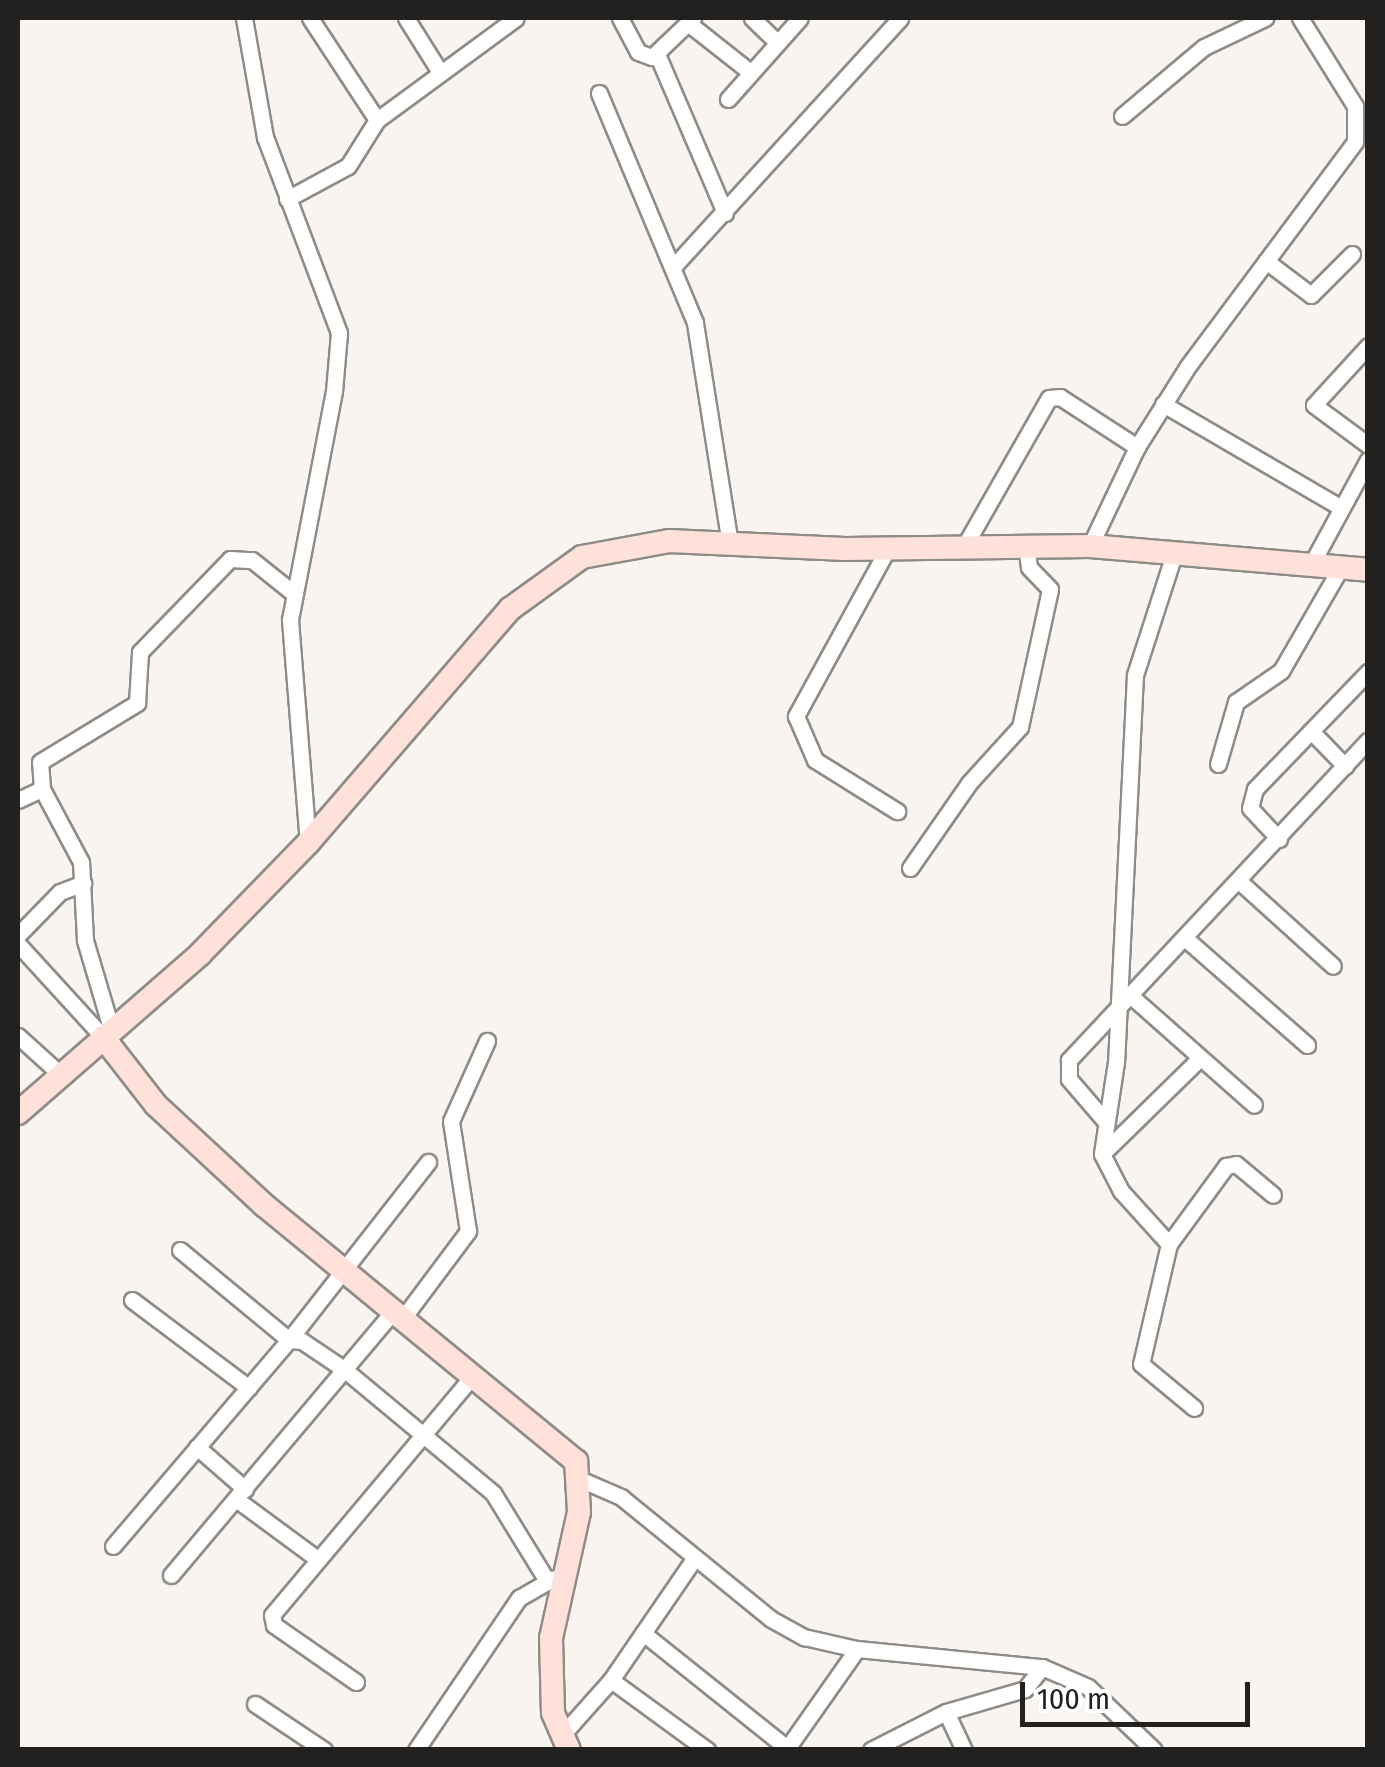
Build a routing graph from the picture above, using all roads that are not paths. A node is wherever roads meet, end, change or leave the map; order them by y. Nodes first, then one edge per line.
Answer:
1 (246, 18) edge
2 (310, 18) edge
3 (406, 18) edge
4 (516, 18) edge
5 (620, 18) edge
6 (752, 18) edge
7 (800, 18) edge
8 (900, 18) edge
9 (1265, 18) edge
10 (1300, 18) edge
11 (690, 20) edge
12 (497, 23) edge
13 (778, 42) junction
14 (657, 54) junction
15 (440, 72) junction
16 (750, 72) junction
17 (599, 92) dead end
18 (728, 98) dead end
19 (1122, 116) dead end
20 (377, 120) junction
21 (1364, 132) edge
22 (287, 199) junction
23 (725, 212) junction
24 (1352, 254) dead end
25 (1266, 261) junction
26 (673, 267) junction
27 (1368, 346) edge
28 (1163, 404) junction
29 (1368, 445) edge
30 (1137, 446) junction
31 (1368, 460) edge
32 (1338, 506) junction
33 (730, 543) junction
34 (965, 545) junction
35 (1026, 545) junction
36 (1090, 546) junction
37 (888, 548) junction
38 (1176, 551) junction
39 (1312, 563) junction
40 (1340, 567) junction
41 (1368, 570) edge
42 (292, 592) junction
43 (1368, 672) edge
44 (1310, 732) junction
45 (1368, 741) edge
46 (1218, 764) dead end
47 (1345, 766) junction
48 (42, 789) junction
49 (18, 800) edge
50 (897, 811) dead end
51 (1279, 839) junction
52 (308, 843) junction
53 (910, 868) dead end
54 (1240, 882) junction
55 (84, 883) junction
56 (18, 935) edge
57 (1186, 938) junction
58 (18, 944) edge
59 (1333, 966) dead end
60 (1131, 996) junction
61 (1115, 1012) junction
62 (107, 1032) junction
63 (18, 1036) edge
64 (487, 1041) dead end
65 (1307, 1045) dead end
66 (1199, 1059) junction
67 (60, 1074) junction
68 (1254, 1105) dead end
69 (18, 1113) edge
70 (1106, 1122) junction
71 (1102, 1154) junction
72 (428, 1162) dead end
73 (1273, 1195) dead end
74 (1169, 1244) junction
75 (180, 1250) dead end
76 (347, 1268) junction
77 (132, 1300) dead end
78 (399, 1314) junction
79 (289, 1340) junction
80 (345, 1370) junction
81 (474, 1374) junction
82 (249, 1388) junction
83 (1194, 1408) dead end
84 (423, 1435) junction
85 (197, 1447) junction
86 (582, 1480) junction
87 (240, 1494) junction
88 (113, 1546) dead end
89 (316, 1558) junction
90 (694, 1559) junction
91 (171, 1576) dead end
92 (554, 1578) junction
93 (643, 1633) junction
94 (857, 1649) junction
95 (1042, 1667) junction
96 (611, 1680) junction
97 (356, 1682) dead end
98 (256, 1704) dead end
99 (946, 1712) junction
100 (564, 1743) edge
101 (892, 1744) edge
102 (787, 1749) edge
103 (324, 1750) edge
104 (416, 1750) edge
105 (707, 1750) edge
106 (871, 1750) edge
107 (964, 1750) edge
108 (1154, 1750) edge

1 - 22 street
2 - 20 street
3 - 15 street
4 - 12 street
5 - 14 street
6 - 13 street
7 - 13 street
8 - 23 street
9 - 19 street
10 - 21 street
11 - 14 street
11 - 16 street
12 - 15 street
13 - 16 street
14 - 23 street
15 - 20 street
16 - 18 street
17 - 26 street
20 - 22 street
21 - 25 street
22 - 42 street
23 - 26 street
24 - 25 street
25 - 28 street
26 - 33 street
27 - 29 street
28 - 30 street
28 - 32 street
30 - 34 street
30 - 36 street
31 - 32 street
32 - 39 street
33 - 37 street
33 - 52 street
34 - 35 street
34 - 37 street
35 - 36 street
35 - 53 street
36 - 38 street
37 - 50 street
38 - 39 street
38 - 61 street
39 - 40 street
40 - 41 street
40 - 46 street
42 - 48 street
42 - 52 street
43 - 44 street
44 - 47 street
44 - 51 street
45 - 47 street
47 - 51 street
48 - 49 street
48 - 55 street
51 - 54 street
52 - 62 street
54 - 57 street
54 - 59 street
55 - 56 street
55 - 62 street
57 - 60 street
57 - 65 street
58 - 62 street
60 - 61 street
60 - 66 street
61 - 70 street
61 - 70 street
62 - 67 street
62 - 76 street
63 - 67 street
64 - 78 street
66 - 68 street
66 - 71 street
67 - 69 street
70 - 71 street
71 - 74 street
72 - 76 street
73 - 74 street
74 - 83 street
75 - 79 street
76 - 78 street
76 - 79 street
77 - 82 street
78 - 80 street
78 - 81 street
79 - 80 street
79 - 82 street
80 - 84 street
80 - 87 street
81 - 84 street
81 - 86 street
82 - 85 street
84 - 89 street
84 - 92 street
85 - 87 street
85 - 88 street
86 - 90 street
86 - 92 street
87 - 89 street
87 - 91 street
89 - 97 street
90 - 93 street
90 - 94 street
92 - 100 street
92 - 104 street
93 - 96 street
93 - 102 street
94 - 95 street
94 - 102 street
95 - 99 street
95 - 108 street
96 - 100 street
96 - 105 street
98 - 103 street
99 - 101 street
99 - 107 street
101 - 106 street

